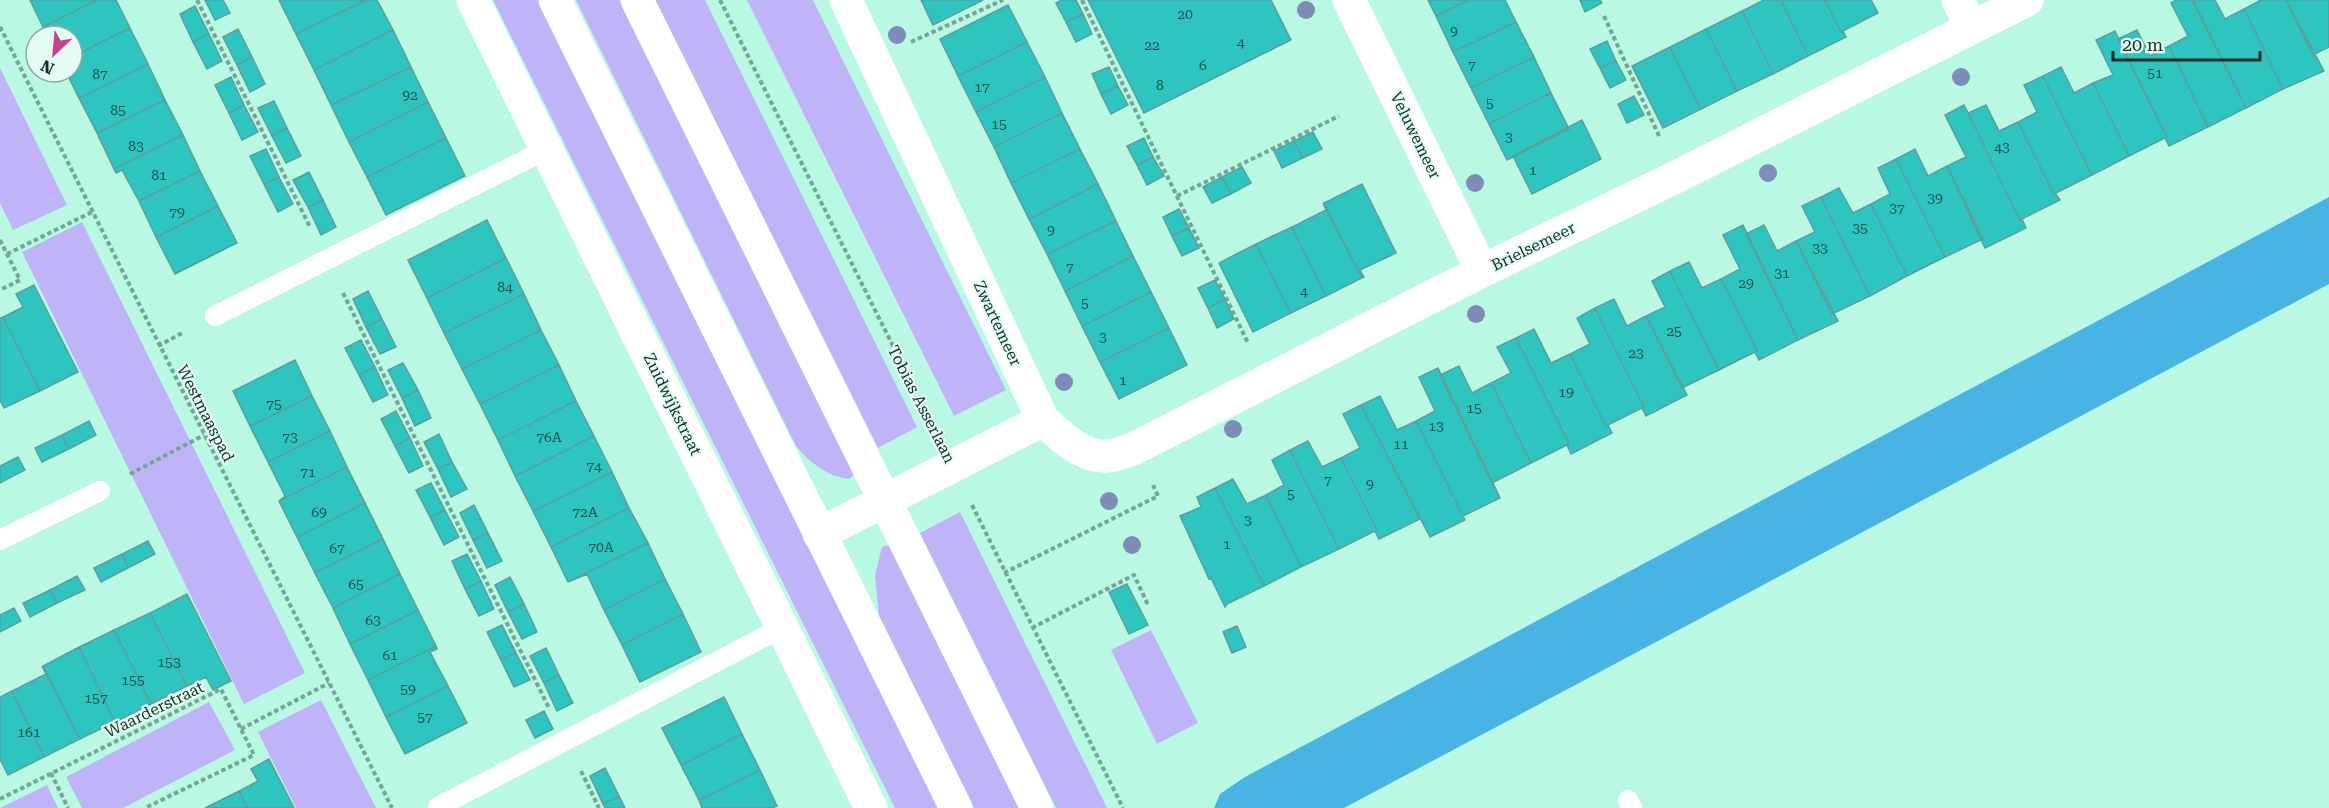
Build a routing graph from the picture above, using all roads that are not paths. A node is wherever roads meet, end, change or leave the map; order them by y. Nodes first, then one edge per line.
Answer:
1 (473, 0) edge
2 (555, 0) edge
3 (637, 0) edge
4 (846, 0) edge
5 (1349, 0) edge
6 (2027, 0) edge
7 (1965, 14) edge
8 (547, 149) junction
9 (1482, 271) junction
10 (215, 316) dead end
11 (1043, 420) junction
12 (100, 491) road end
13 (885, 500) junction
14 (819, 534) junction
15 (0, 540) edge
16 (783, 627) junction
17 (438, 807) edge
18 (871, 808) edge
19 (956, 808) edge
20 (1037, 808) edge

1 - 8 street, Zuidwijkstraat
2 - 14 street
3 - 13 street
4 - 11 street, Zwartemeer
5 - 9 street, Veluwemeer
6 - 7 street, Brielsemeer
7 - 9 street, Brielsemeer
8 - 10 lane
8 - 16 street, Zuidwijkstraat
9 - 11 street, Brielsemeer
11 - 13 street
12 - 15 lane
13 - 14 street
13 - 20 street
14 - 19 street
16 - 17 lane
16 - 18 street, Zuidwijkstraat

